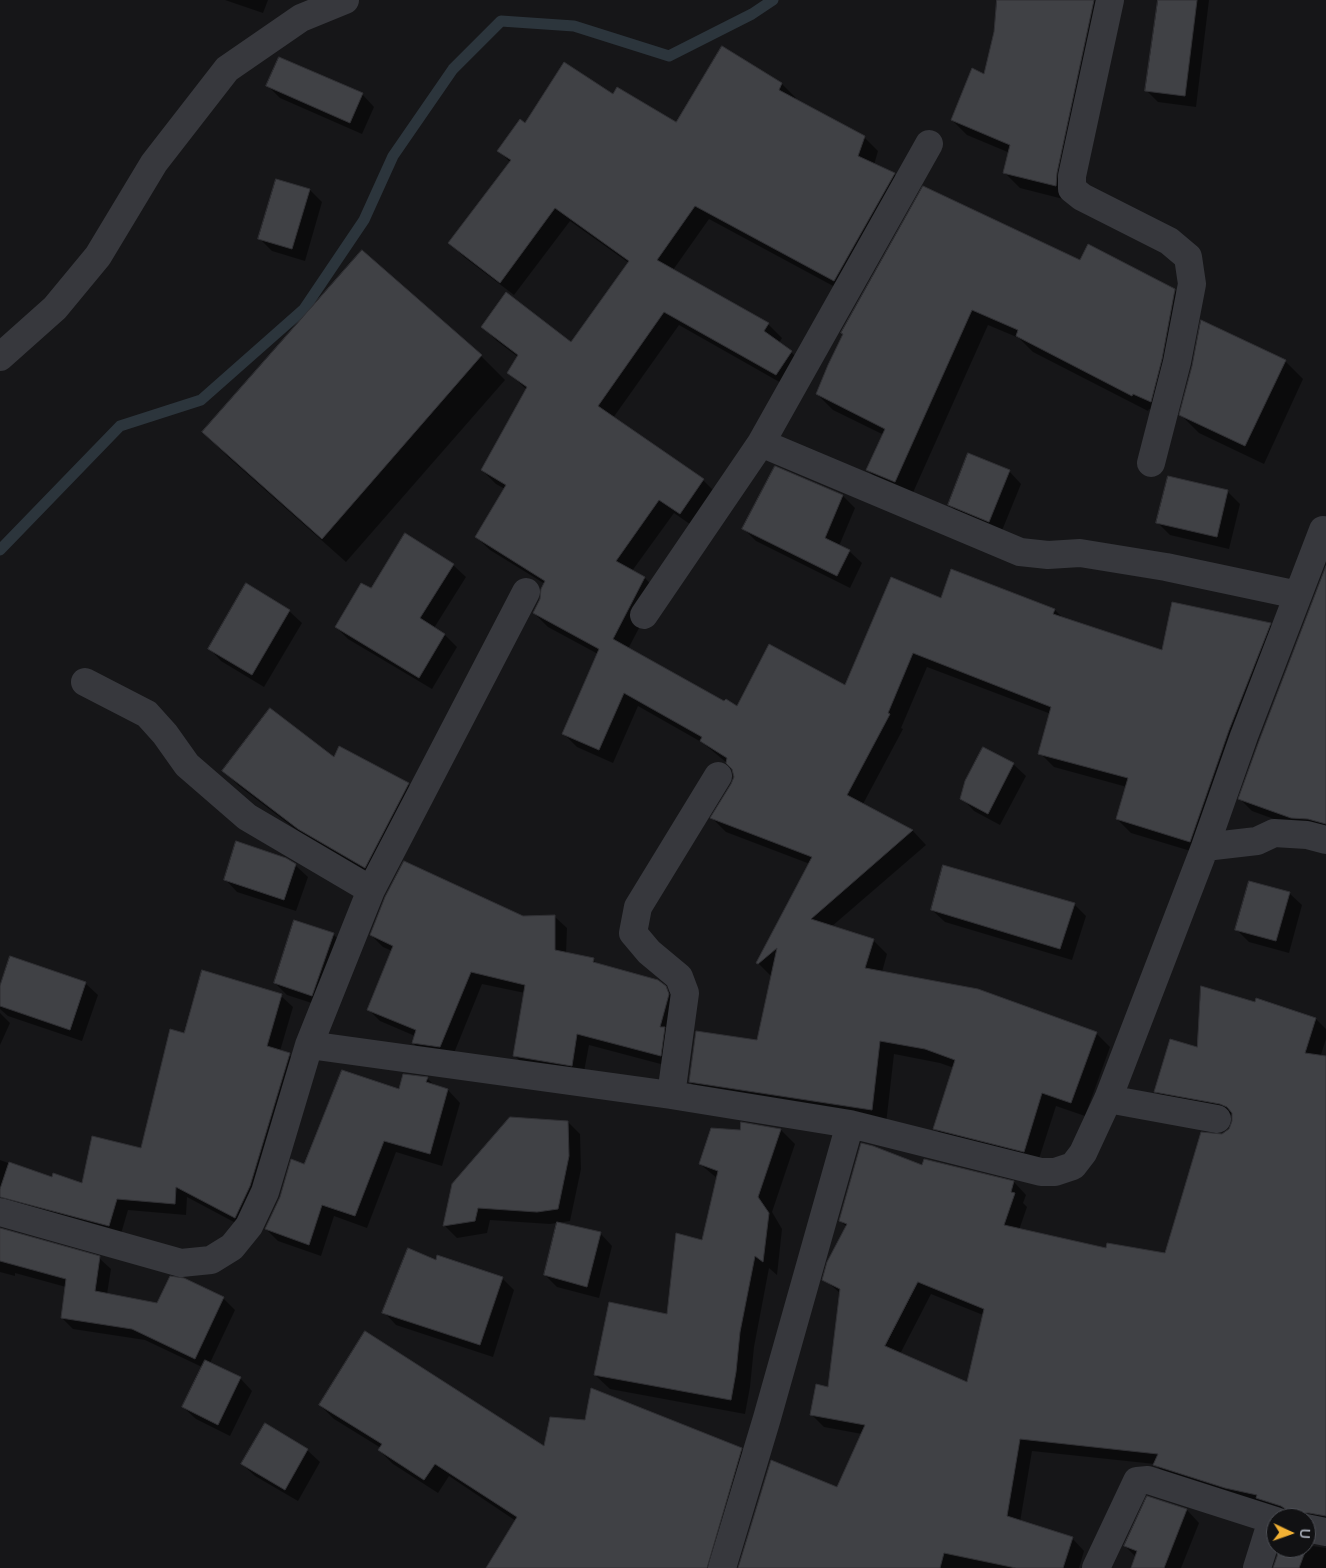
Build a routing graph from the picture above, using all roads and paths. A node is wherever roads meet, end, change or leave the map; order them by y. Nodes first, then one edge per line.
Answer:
1 (345, 0) edge
2 (1110, 0) edge
3 (930, 144) dead end
4 (0, 357) edge
5 (761, 443) junction
6 (1151, 463) dead end
7 (1323, 530) dead end
8 (526, 592) dead end
9 (1298, 595) junction
10 (644, 615) dead end
11 (85, 682) dead end
12 (718, 776) dead end
13 (1326, 840) edge
14 (1205, 847) junction
15 (371, 890) junction
16 (309, 1045) junction
17 (671, 1095) junction
18 (1108, 1099) junction
19 (1217, 1119) dead end
20 (850, 1124) junction
21 (0, 1212) edge
22 (1266, 1518) edge
23 (1266, 1543) edge
24 (722, 1568) edge
25 (1096, 1568) edge
26 (1257, 1568) edge

1 - 4 street
2 - 6 street
3 - 5 street
5 - 9 street
5 - 10 street
7 - 9 street
8 - 15 street
9 - 14 street
11 - 15 street
12 - 17 street
13 - 14 street
14 - 18 street
15 - 16 street
16 - 17 street
16 - 21 street
17 - 20 street
18 - 19 street
18 - 20 street
20 - 24 street
22 - 25 street
23 - 26 street

